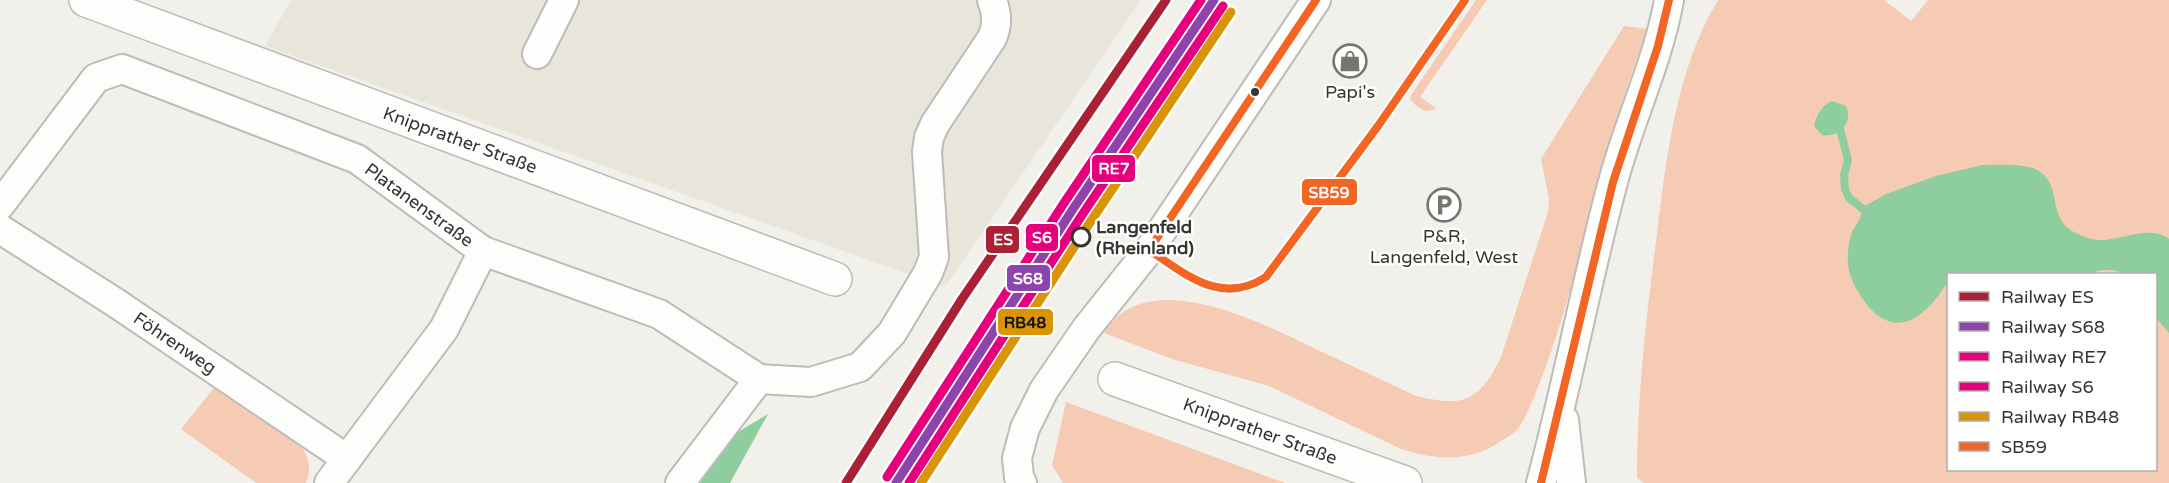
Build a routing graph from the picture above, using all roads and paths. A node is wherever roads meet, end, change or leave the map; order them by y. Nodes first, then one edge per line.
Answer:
1 (86, 0) edge
2 (564, 0) edge
3 (992, 0) edge
4 (1316, 0) edge
5 (1669, 0) edge
6 (537, 54) dead end
7 (0, 205) edge
8 (0, 229) edge
9 (483, 251) junction
10 (835, 279) dead end
11 (759, 379) junction
12 (1115, 379) dead end
13 (1562, 397) junction
14 (347, 459) junction
15 (329, 483) edge
16 (680, 483) edge
17 (1022, 483) edge
18 (1405, 483) edge
19 (1541, 483) edge
20 (1571, 483) edge

1 - 10 main road, Knipprather Straße
2 - 6 street
3 - 11 street
4 - 17 street
5 - 13 street
7 - 9 street, Platanenstraße
8 - 14 street, Föhrenweg
9 - 11 street, Platanenstraße
9 - 14 street
11 - 16 street
12 - 18 main road, Knipprather Straße
13 - 19 street
13 - 20 street
14 - 15 street

